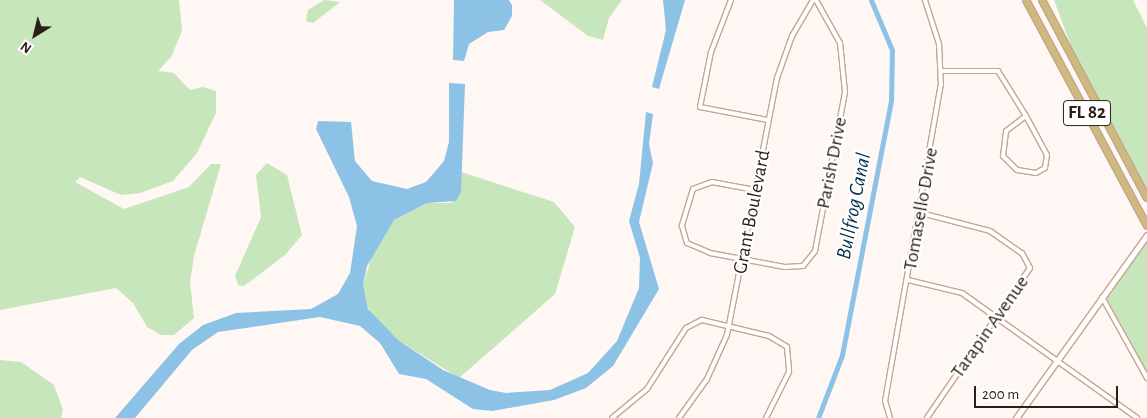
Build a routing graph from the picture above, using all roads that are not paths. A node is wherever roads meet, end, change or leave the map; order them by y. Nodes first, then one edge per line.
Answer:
1 (731, 0) edge
2 (815, 0) edge
3 (925, 0) edge
4 (1026, 0) edge
5 (1042, 0) edge
6 (942, 70) junction
7 (1026, 116) junction
8 (768, 120) junction
9 (755, 190) junction
10 (1147, 198) edge
11 (921, 213) junction
12 (1147, 226) edge
13 (1147, 235) edge
14 (743, 259) junction
15 (908, 280) junction
16 (1102, 296) junction
17 (998, 318) junction
18 (729, 326) junction
19 (1057, 360) junction
20 (1147, 378) edge
21 (612, 418) edge
22 (679, 418) edge
23 (766, 418) edge
24 (890, 418) edge
25 (927, 418) edge
26 (1016, 418) edge
27 (1137, 418) edge

1 - 8 street
2 - 8 street, Grant Boulevard
2 - 14 street, Parish Drive
3 - 6 street, Tomasello Drive
4 - 12 highway, FL 82
5 - 10 highway, FL 82
6 - 7 street
6 - 11 street, Tomasello Drive
7 - 7 street
8 - 9 street, Grant Boulevard
9 - 14 street, Grant Boulevard
9 - 14 street, Parish Drive
11 - 15 street, Tomasello Drive
11 - 17 street, Tarapin Avenue
13 - 16 street
14 - 18 street, Grant Boulevard
15 - 17 street
15 - 24 street, Tomasello Drive
16 - 19 street
16 - 20 street
17 - 19 street
17 - 25 street, Tarapin Avenue
18 - 21 street
18 - 22 street, Grant Boulevard
18 - 23 street
19 - 26 street
19 - 27 street

